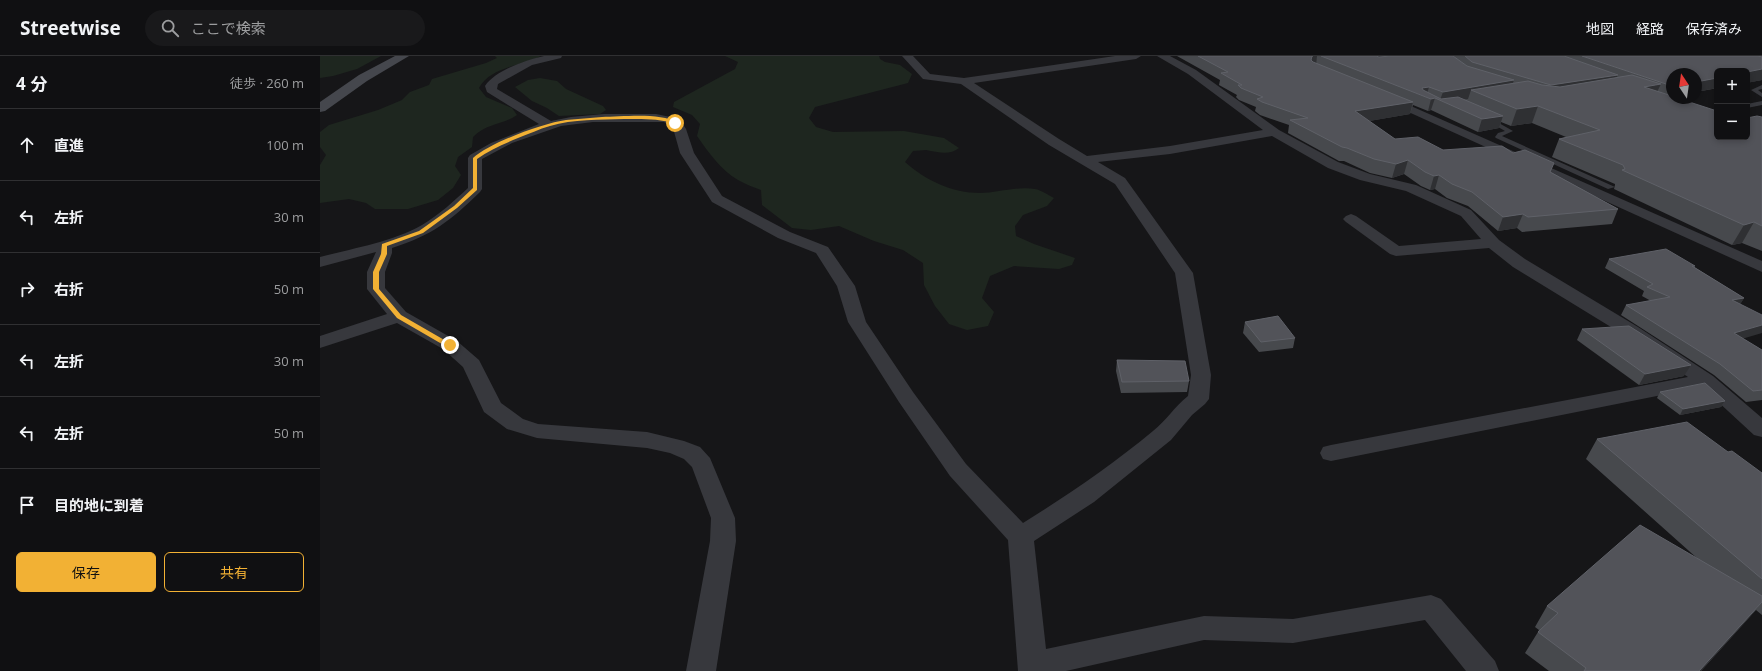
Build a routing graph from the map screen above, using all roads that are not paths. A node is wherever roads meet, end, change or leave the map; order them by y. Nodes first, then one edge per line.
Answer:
1 (403, 56) edge
2 (557, 56) edge
3 (907, 56) edge
4 (1136, 56) edge
5 (1162, 56) edge
6 (964, 81) junction
7 (1762, 87) edge
8 (1375, 94) edge
9 (1762, 95) edge
10 (1762, 103) edge
11 (1750, 105) edge
12 (320, 108) edge
13 (1483, 118) edge
14 (549, 125) junction
15 (1274, 132) junction
16 (1084, 160) junction
17 (1611, 187) dead end
18 (1351, 219) dead end
19 (1494, 243) junction
20 (384, 245) junction
21 (320, 262) edge
22 (1762, 267) edge
23 (399, 316) junction
24 (320, 342) edge
25 (1706, 380) junction
26 (1762, 430) edge
27 (1331, 454) dead end
28 (1021, 537) junction
29 (1033, 668) edge
30 (701, 671) edge
31 (1484, 671) edge

1 - 12 street
2 - 14 street
3 - 6 street
4 - 6 street
5 - 15 street
6 - 16 street
7 - 9 lane
8 - 22 street
10 - 11 lane
13 - 17 lane
14 - 20 street
14 - 28 street
15 - 16 street
15 - 19 street
16 - 28 street
18 - 19 street
19 - 25 street
20 - 21 street
20 - 23 street
23 - 24 street
23 - 30 street
25 - 26 street
25 - 27 street
28 - 29 street
29 - 31 street

